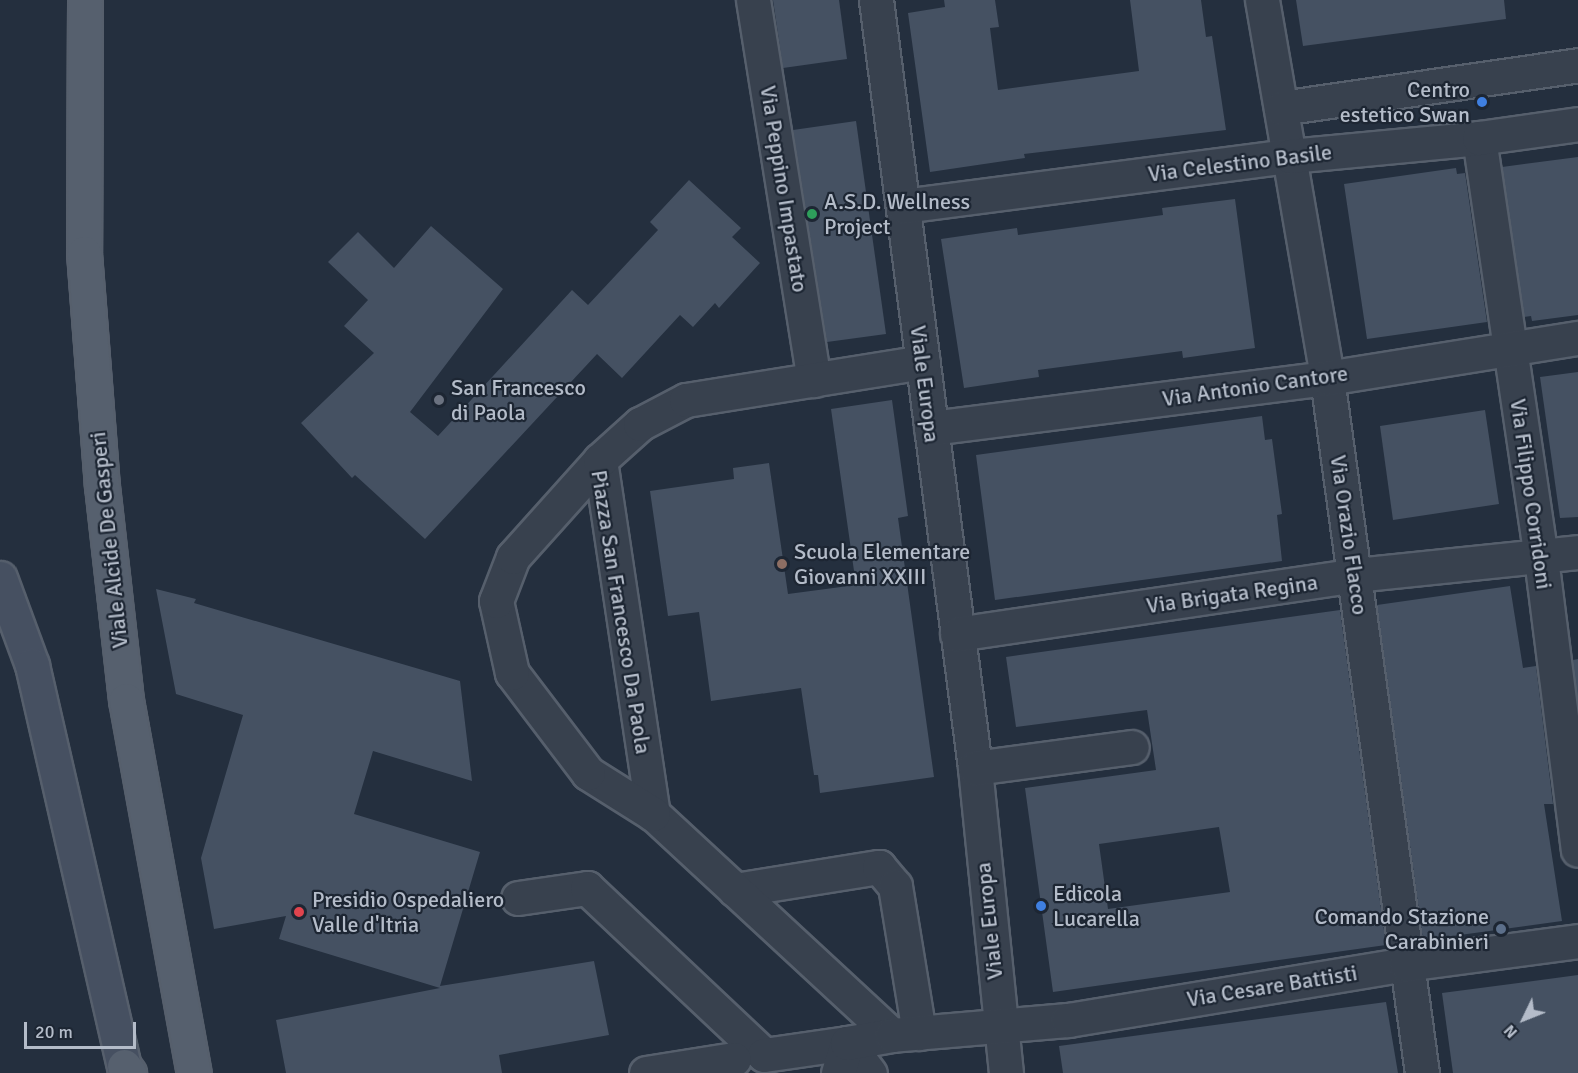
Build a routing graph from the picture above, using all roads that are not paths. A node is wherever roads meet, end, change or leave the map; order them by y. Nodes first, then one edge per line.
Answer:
1 (85, 0) edge
2 (753, 0) edge
3 (876, 0) edge
4 (1262, 0) edge
5 (1578, 65) edge
6 (1281, 108) junction
7 (1578, 124) edge
8 (1479, 138) junction
9 (1290, 156) junction
10 (903, 206) junction
11 (1578, 338) edge
12 (1510, 346) junction
13 (923, 362) junction
14 (1327, 378) junction
15 (814, 380) junction
16 (931, 428) junction
17 (600, 460) junction
18 (1578, 552) edge
19 (1541, 558) junction
20 (1356, 575) junction
21 (0, 578) edge
22 (957, 634) junction
23 (1132, 747) dead end
24 (975, 768) junction
25 (653, 814) junction
26 (1578, 850) edge
27 (735, 890) junction
28 (518, 898) dead end
29 (1578, 941) edge
30 (1406, 964) junction
31 (1001, 1026) junction
32 (905, 1034) junction
33 (842, 1058) edge
34 (742, 1062) edge
35 (126, 1071) edge
36 (194, 1073) edge
37 (646, 1073) edge
38 (870, 1073) edge
39 (1006, 1073) edge
40 (1422, 1073) edge

1 - 36 main road, Viale Alcide De Gasperi
2 - 15 street, Via Peppino Impastato
3 - 10 street, Viale Europa
4 - 6 street, Via Orazio Flacco
5 - 6 street
6 - 9 street, Via Orazio Flacco
7 - 8 street, Via Celestino Basile
8 - 9 street, Via Celestino Basile
8 - 12 street, Via Filippo Corridoni
9 - 10 street, Via Celestino Basile
9 - 14 street, Via Orazio Flacco
10 - 13 street, Viale Europa
11 - 12 street, Via Antonio Cantore
12 - 14 street, Via Antonio Cantore
12 - 19 street, Via Filippo Corridoni
13 - 15 street
13 - 16 street, Viale Europa
14 - 16 street, Via Antonio Cantore
14 - 20 street, Via Orazio Flacco
15 - 17 street
16 - 22 street, Viale Europa
17 - 25 street, Piazza San Francesco Da Paola
17 - 25 street, Piazza San Francesco Da Paola
18 - 19 street, Via Brigata Regina
19 - 20 street, Via Brigata Regina
19 - 26 street, Via Filippo Corridoni
20 - 22 street, Via Brigata Regina
20 - 30 street, Via Orazio Flacco
21 - 35 main road
22 - 24 street, Viale Europa
23 - 24 street
24 - 31 street, Viale Europa
25 - 27 street, Piazza San Francesco Da Paola
27 - 32 street, Piazza San Francesco Da Paola
27 - 32 street
28 - 34 street
29 - 30 street, Via Cesare Battisti
30 - 31 street, Via Cesare Battisti
30 - 40 street, Via Orazio Flacco
31 - 32 street
31 - 39 street, Viale Europa
32 - 33 street
33 - 34 street
33 - 38 street
34 - 37 street

